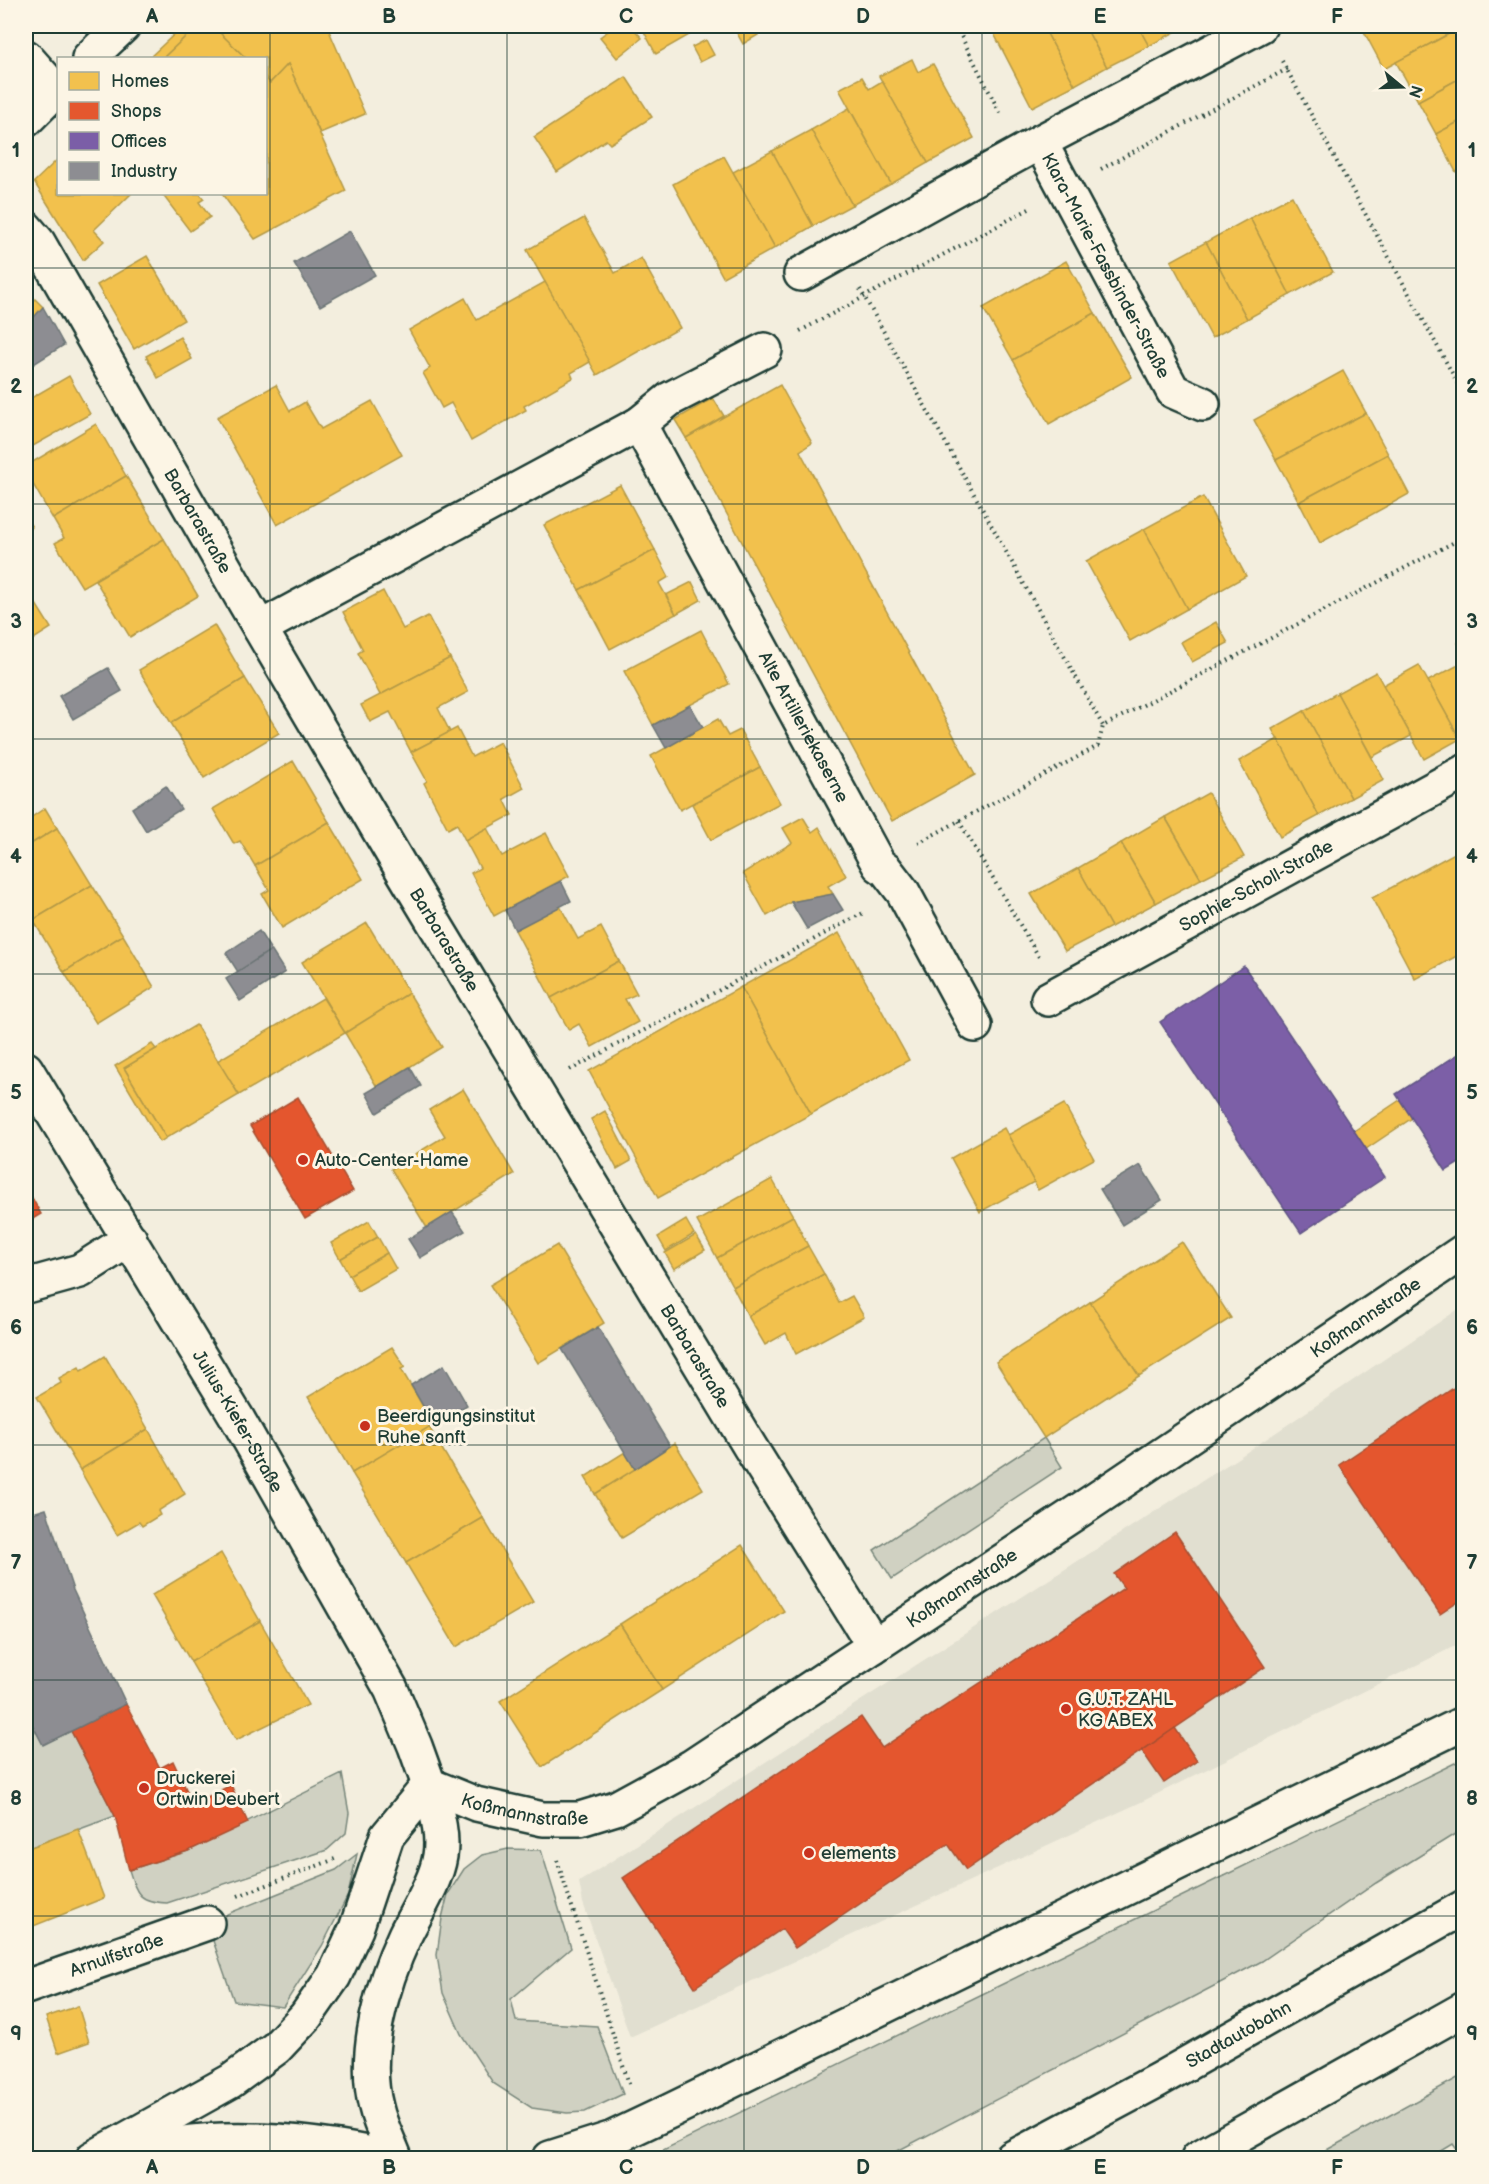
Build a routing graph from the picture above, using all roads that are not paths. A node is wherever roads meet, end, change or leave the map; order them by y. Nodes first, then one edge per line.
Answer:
1 (123, 26) edge
2 (1268, 38) edge
3 (26, 57) edge
4 (90, 57) edge
5 (57, 89) edge
6 (26, 120) edge
7 (1030, 147) junction
8 (26, 228) edge
9 (801, 274) dead end
10 (765, 350) dead end
11 (1203, 404) dead end
12 (639, 424) junction
13 (260, 628) junction
14 (1464, 772) edge
15 (1054, 995) road end
16 (975, 1024) dead end
17 (26, 1069) edge
18 (130, 1239) junction
19 (1464, 1251) edge
20 (26, 1286) edge
21 (874, 1646) junction
22 (1464, 1724) edge
23 (429, 1785) junction
24 (1464, 1907) edge
25 (207, 1923) road end
26 (26, 1987) edge
27 (1464, 2009) edge
28 (93, 2158) edge
29 (110, 2158) edge
30 (393, 2158) edge
31 (550, 2158) edge
32 (1012, 2158) edge
33 (1198, 2158) edge

1 - 4 main road
2 - 7 main road, Klara-Marie-Fassbinder-Straße
3 - 5 main road
5 - 6 main road
7 - 9 main road, Klara-Marie-Fassbinder-Straße
7 - 11 main road, Klara-Marie-Fassbinder-Straße
8 - 13 main road, Barbarastraße
10 - 12 main road
12 - 13 main road
12 - 16 main road, Alte Artilleriekaserne
13 - 21 main road, Barbarastraße
14 - 15 main road, Sophie-Scholl-Straße
17 - 18 main road, Julius-Kiefer-Straße
18 - 20 main road
18 - 23 main road, Julius-Kiefer-Straße
19 - 21 main road, Koßmannstraße
21 - 23 main road, Koßmannstraße
22 - 31 main road
23 - 28 main road
23 - 30 main road, Julius-Kiefer-Straße
24 - 32 main road, Stadtautobahn
25 - 26 main road, Arnulfstraße
27 - 33 main road
29 - 30 main road

